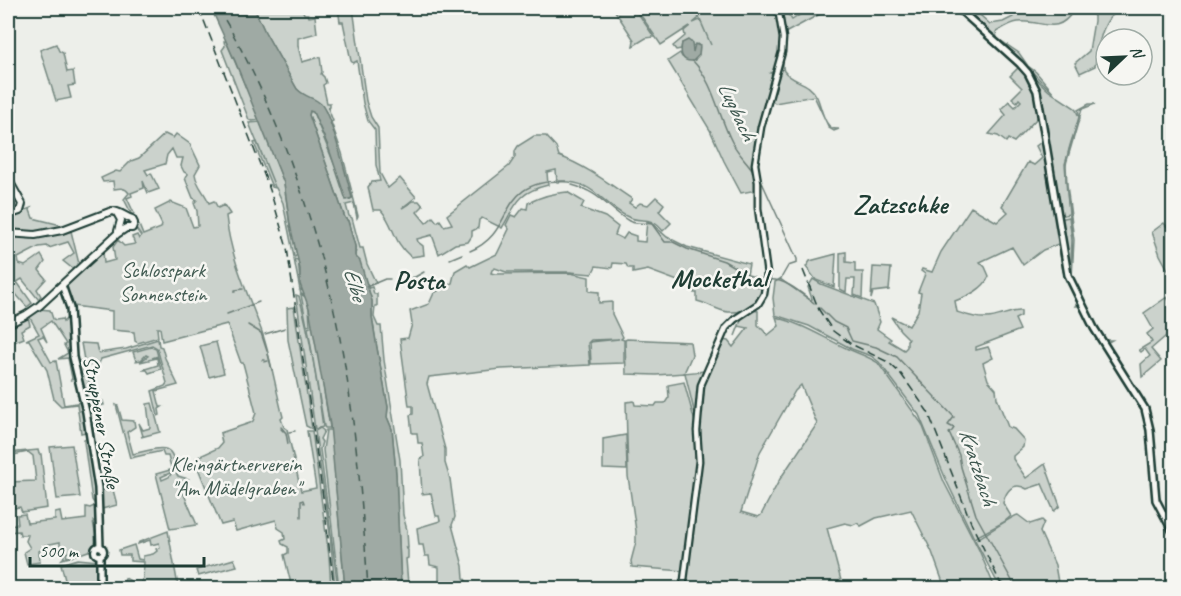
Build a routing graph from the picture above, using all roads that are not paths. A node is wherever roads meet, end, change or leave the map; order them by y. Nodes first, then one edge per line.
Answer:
1 (778, 8) edge
2 (958, 8) edge
3 (8, 179) edge
4 (115, 212) junction
5 (8, 215) edge
6 (123, 226) junction
7 (8, 233) edge
8 (58, 287) junction
9 (63, 296) junction
10 (50, 297) junction
11 (69, 304) junction
12 (37, 307) junction
13 (8, 324) edge
14 (1173, 534) edge
15 (100, 588) edge
16 (683, 588) edge

1 - 16 street
2 - 14 main road
3 - 5 main road
4 - 6 main road
4 - 6 main road
4 - 7 main road
6 - 8 main road
8 - 9 main road
8 - 10 main road
8 - 11 main road, Struppener Straße
8 - 12 main road
9 - 10 main road
9 - 11 main road
10 - 12 main road
11 - 15 main road, Struppener Straße
12 - 13 main road

